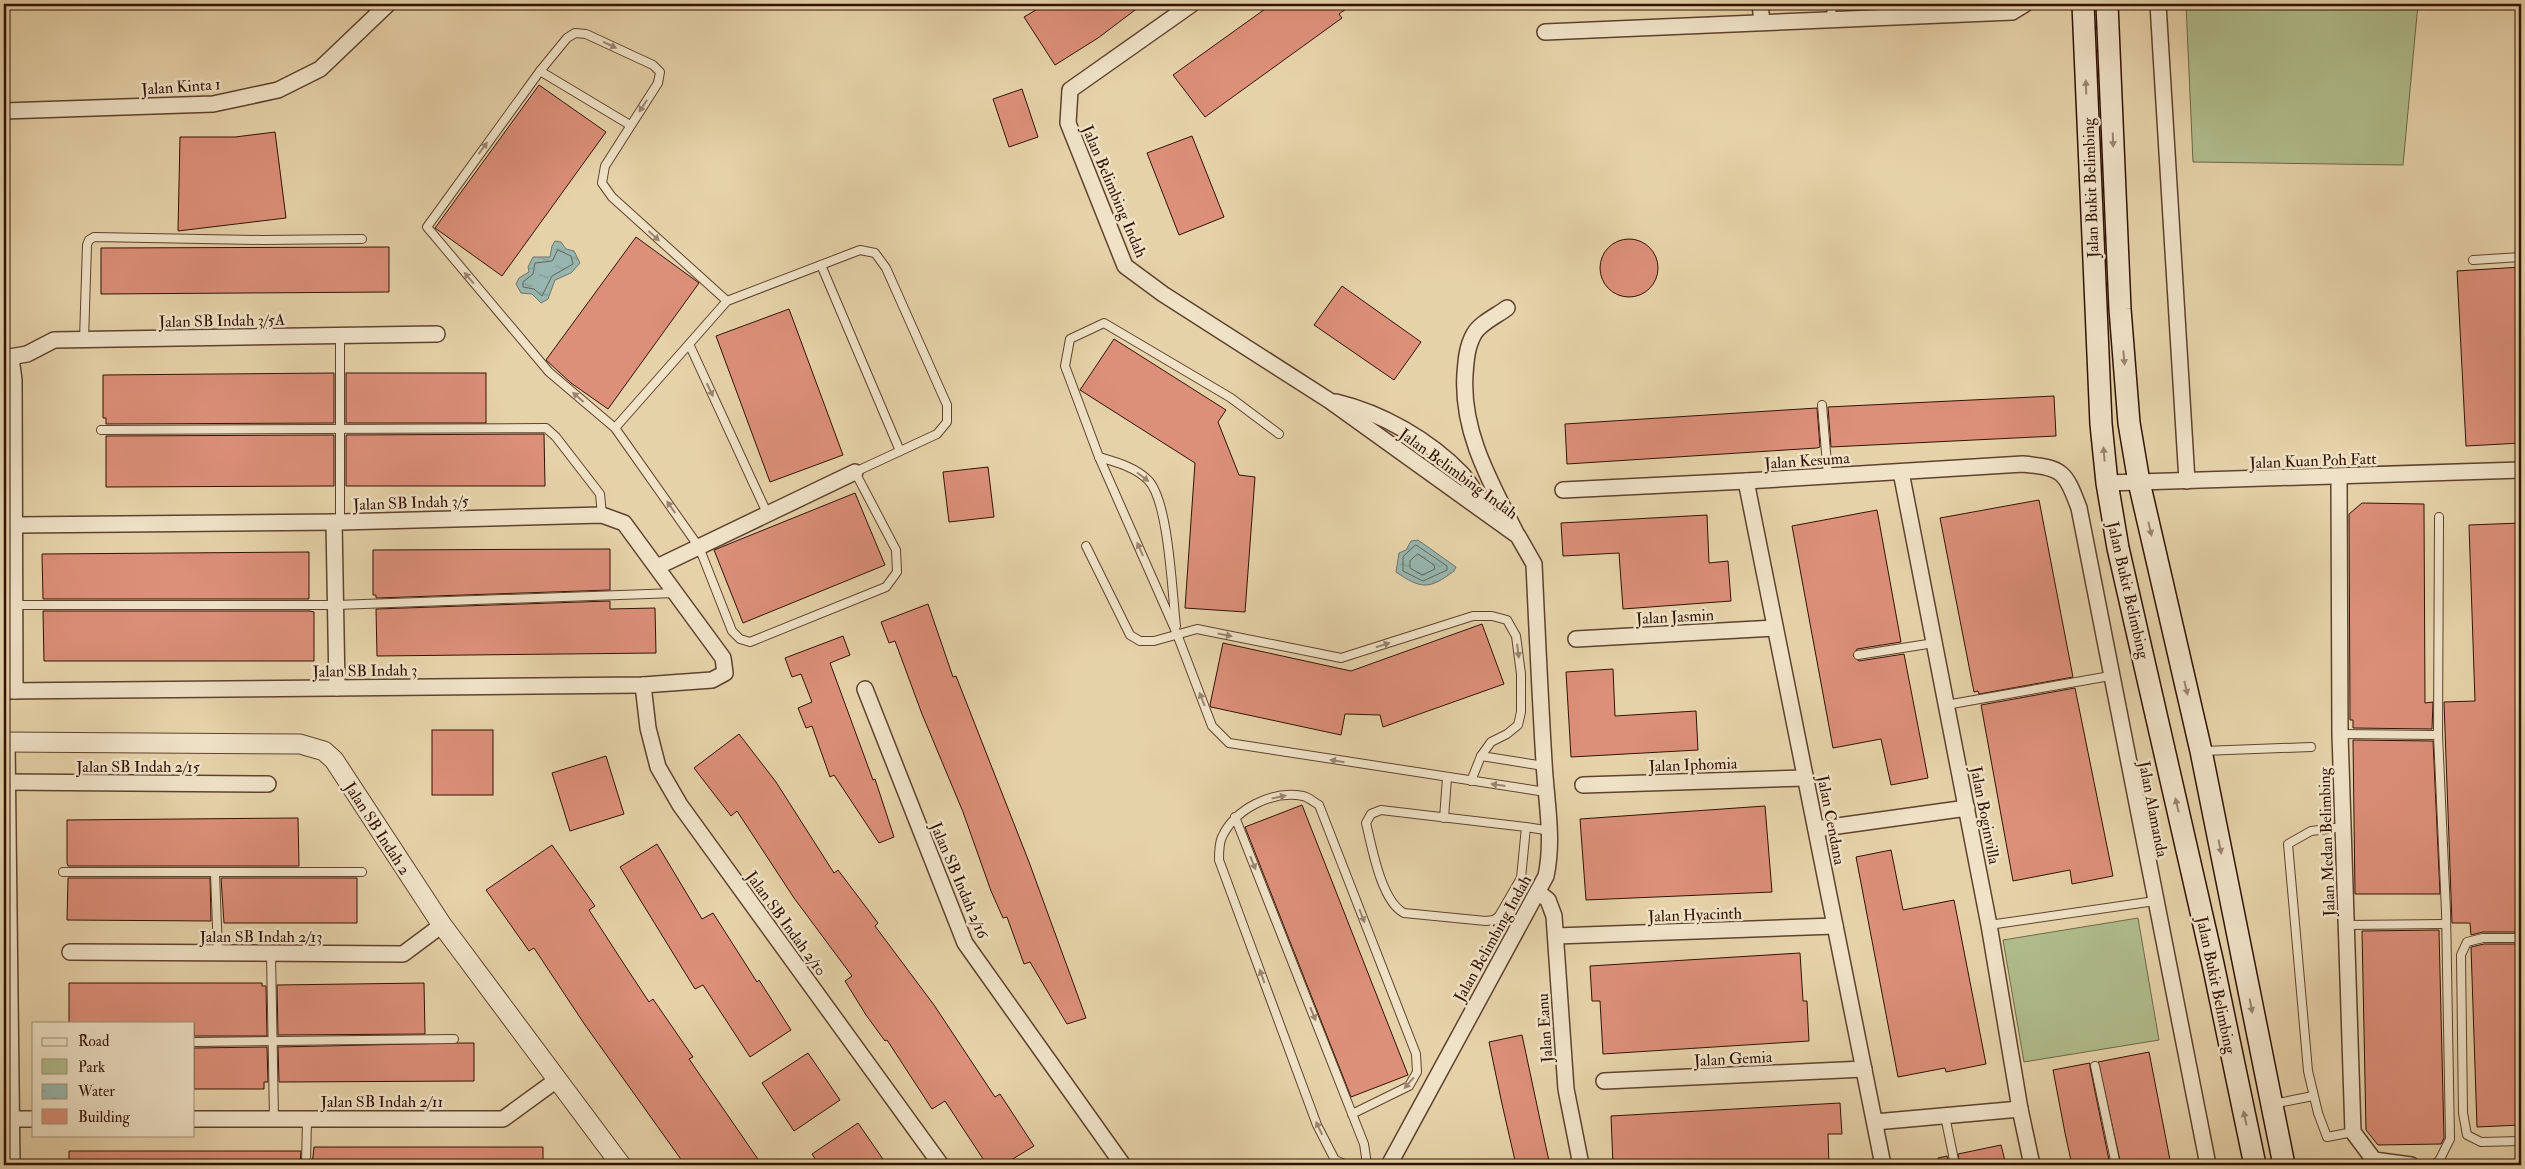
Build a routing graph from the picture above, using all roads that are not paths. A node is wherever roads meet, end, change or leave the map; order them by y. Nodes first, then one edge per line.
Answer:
1 (388, 4) edge
2 (1192, 4) edge
3 (1760, 4) edge
4 (1831, 4) edge
5 (2082, 4) edge
6 (2107, 4) edge
7 (2158, 4) edge
8 (2025, 5) edge
9 (1974, 9) edge
10 (1900, 10) edge
11 (1832, 20) junction
12 (1762, 22) junction
13 (1545, 32) dead end
14 (540, 71) junction
15 (4, 111) edge
16 (630, 125) junction
17 (362, 240) dead end
18 (2521, 257) edge
19 (2473, 260) dead end
20 (821, 265) junction
21 (726, 301) junction
22 (1507, 308) dead end
23 (437, 334) dead end
24 (340, 336) junction
25 (84, 340) junction
26 (690, 346) junction
27 (7, 358) edge
28 (1330, 401) junction
29 (1822, 405) dead end
30 (616, 428) junction
31 (340, 429) junction
32 (102, 430) dead end
33 (1279, 434) dead end
34 (900, 451) junction
35 (1099, 457) junction
36 (2053, 467) joint
37 (2521, 470) edge
38 (855, 472) junction
39 (1901, 472) junction
40 (1828, 476) junction
41 (2339, 478) junction
42 (1746, 481) junction
43 (2187, 481) junction
44 (2139, 482) junction
45 (2106, 483) junction
46 (1563, 490) dead end
47 (767, 513) junction
48 (602, 515) junction
49 (2439, 517) dead end
50 (1492, 518) junction
51 (337, 522) junction
52 (16, 525) junction
53 (1518, 536) junction
54 (1086, 546) dead end
55 (699, 547) junction
56 (658, 568) junction
57 (676, 593) junction
58 (16, 605) junction
59 (336, 606) junction
60 (1775, 628) junction
61 (1177, 634) junction
62 (1576, 639) dead end
63 (1934, 643) junction
64 (1858, 655) dead end
65 (725, 673) joint
66 (2110, 676) junction
67 (642, 685) junction
68 (337, 688) junction
69 (865, 689) dead end
70 (9, 691) edge
71 (1946, 705) junction
72 (2340, 734) junction
73 (2438, 735) junction
74 (5, 742) edge
75 (2310, 747) dead end
76 (2201, 751) junction
77 (1480, 756) junction
78 (1544, 766) junction
79 (1447, 778) junction
80 (1806, 778) junction
81 (6, 782) edge
82 (1471, 782) junction
83 (268, 784) dead end
84 (1583, 785) dead end
85 (1546, 792) junction
86 (1967, 808) junction
87 (1236, 817) junction
88 (1444, 818) junction
89 (1526, 827) junction
90 (2343, 827) junction
91 (1816, 829) junction
92 (1550, 830) junction
93 (63, 872) dead end
94 (362, 872) dead end
95 (215, 873) junction
96 (1538, 892) junction
97 (2155, 902) junction
98 (442, 924) junction
99 (2446, 924) junction
100 (1989, 925) junction
101 (2346, 925) junction
102 (1835, 926) junction
103 (7, 936) edge
104 (1556, 936) junction
105 (2521, 938) edge
106 (70, 952) dead end
107 (218, 953) junction
108 (272, 953) junction
109 (454, 1040) dead end
110 (272, 1041) junction
111 (195, 1042) edge
112 (2095, 1066) dead end
113 (1864, 1069) junction
114 (558, 1079) junction
115 (1604, 1081) dead end
116 (2313, 1096) junction
117 (2271, 1105) junction
118 (2020, 1110) junction
119 (1352, 1114) junction
120 (1944, 1116) junction
121 (10, 1119) junction
122 (32, 1119) edge
123 (195, 1119) edge
124 (274, 1119) junction
125 (307, 1119) junction
126 (1874, 1122) junction
127 (2354, 1132) junction
128 (7, 1139) edge
129 (2521, 1141) edge
130 (12, 1165) edge
131 (306, 1165) edge
132 (621, 1165) edge
133 (941, 1165) edge
134 (1123, 1165) edge
135 (1347, 1165) edge
136 (1366, 1165) edge
137 (1389, 1165) edge
138 (1581, 1165) edge
139 (1883, 1165) edge
140 (1955, 1165) edge
141 (2032, 1165) edge
142 (2116, 1165) edge
143 (2208, 1165) edge
144 (2256, 1165) edge
145 (2284, 1165) edge
146 (2412, 1165) edge
147 (2432, 1165) edge

1 - 15 street, Jalan Kinta 1
2 - 28 street, Jalan Belimbing Indah
3 - 12 street
4 - 11 lane
45 -> 5 main road, Jalan Bukit Belimbing
6 -> 44 main road, Jalan Bukit Belimbing
7 - 43 street
8 - 9 street
9 - 10 street
10 - 11 street
11 - 12 street
12 - 13 street
14 - 16 lane
14 -> 16 lane
30 -> 14 lane
16 -> 21 lane
17 - 25 lane
18 - 19 lane
20 - 21 lane
20 - 34 lane
20 - 34 lane
21 - 26 lane
22 - 53 street
23 - 24 street, Jalan SB Indah 3/5A
24 - 25 street, Jalan SB Indah 3/5A
24 - 31 lane
25 - 27 street, Jalan SB Indah 3/5A
26 - 30 lane
26 -> 47 lane
27 - 52 street
28 - 50 street, Jalan Belimbing Indah
28 - 50 street
29 - 40 lane
55 -> 30 lane
31 - 32 lane
31 - 48 lane
31 - 51 lane
33 - 35 lane
34 - 38 lane
61 -> 35 lane
35 -> 61 lane
36 - 39 street, Jalan Kesuma
36 - 66 street, Jalan Alamanda
37 - 41 street, Jalan Kuan Poh Fatt
38 - 47 street
38 - 55 lane
39 - 40 street, Jalan Kesuma
39 - 63 street, Jalan Boginvilla
40 - 42 street, Jalan Kesuma
41 - 43 street, Jalan Kuan Poh Fatt
41 - 72 street, Jalan Medan Belimbing
42 - 46 street, Jalan Kesuma
42 - 60 street, Jalan Cendana
43 - 44 street, Jalan Kuan Poh Fatt
44 - 45 street, Jalan Kuan Poh Fatt
44 -> 76 main road, Jalan Bukit Belimbing
144 -> 45 main road, Jalan Bukit Belimbing
47 - 55 street
48 - 51 street, Jalan SB Indah 3/5
48 - 56 street, Jalan SB Indah 3/5
49 - 73 lane
50 - 53 street, Jalan Belimbing Indah
51 - 52 street, Jalan SB Indah 3/5
51 - 59 street
52 - 58 street
53 - 78 street, Jalan Belimbing Indah
54 - 61 lane
55 - 56 street
56 - 57 street, Jalan SB Indah 3/5
57 - 59 lane
57 - 65 street, Jalan SB Indah 3/5
58 - 59 lane
58 - 70 street
59 - 68 street
60 - 62 street, Jalan Jasmin
60 - 80 street, Jalan Cendana
61 -> 77 lane
79 -> 61 lane
63 - 64 lane
63 - 71 street, Jalan Boginvilla
65 - 67 street, Jalan SB Indah 3
66 - 71 lane
66 - 97 street, Jalan Alamanda
67 - 68 street, Jalan SB Indah 3
67 - 133 street, Jalan SB Indah 2/10
68 - 70 street, Jalan SB Indah 3
69 - 134 street, Jalan SB Indah 2/16
71 - 86 street, Jalan Boginvilla
72 - 73 lane
72 - 90 street, Jalan Medan Belimbing
73 - 99 lane
74 - 81 street
74 - 98 street, Jalan SB Indah 2
75 - 76 lane
76 -> 117 main road, Jalan Bukit Belimbing
77 - 78 lane
77 - 82 lane
78 - 85 street, Jalan Belimbing Indah
79 - 82 lane
79 - 88 lane
80 - 84 street, Jalan Iphomia
80 - 91 street, Jalan Cendana
81 - 83 street, Jalan SB Indah 2/15
81 - 103 street
85 -> 82 lane
85 - 92 street, Jalan Belimbing Indah
86 - 91 street
86 - 100 street, Jalan Boginvilla
87 -> 119 lane
87 -> 119 lane
135 -> 87 lane
88 - 89 lane
88 - 89 lane
89 - 92 lane
90 - 101 street, Jalan Medan Belimbing
90 - 116 lane
91 - 102 street, Jalan Cendana
92 - 96 street, Jalan Belimbing Indah
93 - 95 lane
94 - 95 lane
95 - 107 lane
96 - 104 street, Jalan Eanu
96 - 137 street, Jalan Belimbing Indah
97 - 100 lane
97 - 143 street, Jalan Alamanda
98 - 108 street, Jalan SB Indah 2/13
98 - 114 street, Jalan SB Indah 2
99 - 101 lane
99 - 147 lane
100 - 118 street, Jalan Boginvilla
101 - 127 street, Jalan Medan Belimbing
102 - 104 street, Jalan Hyacinth
102 - 113 street, Jalan Cendana
103 - 121 street
104 - 138 street, Jalan Eanu
105 - 129 lane
106 - 107 street, Jalan SB Indah 2/13
107 - 108 street, Jalan SB Indah 2/13
108 - 110 lane
109 - 110 lane
110 - 111 lane
110 - 124 lane
112 - 142 lane
113 - 115 street, Jalan Gemia
113 - 126 street, Jalan Cendana
114 - 125 street, Jalan SB Indah 2/11
114 - 132 street, Jalan SB Indah 2
116 - 117 lane
116 - 127 lane
117 - 145 main road, Jalan Bukit Belimbing
118 - 120 street
118 - 141 street, Jalan Boginvilla
119 - 136 lane
120 - 126 street
120 - 140 lane
121 - 122 street
121 - 128 street
123 - 124 street, Jalan SB Indah 2/11
124 - 125 street, Jalan SB Indah 2/11
125 - 131 lane
126 - 139 street, Jalan Cendana
127 - 146 street
128 - 130 street

